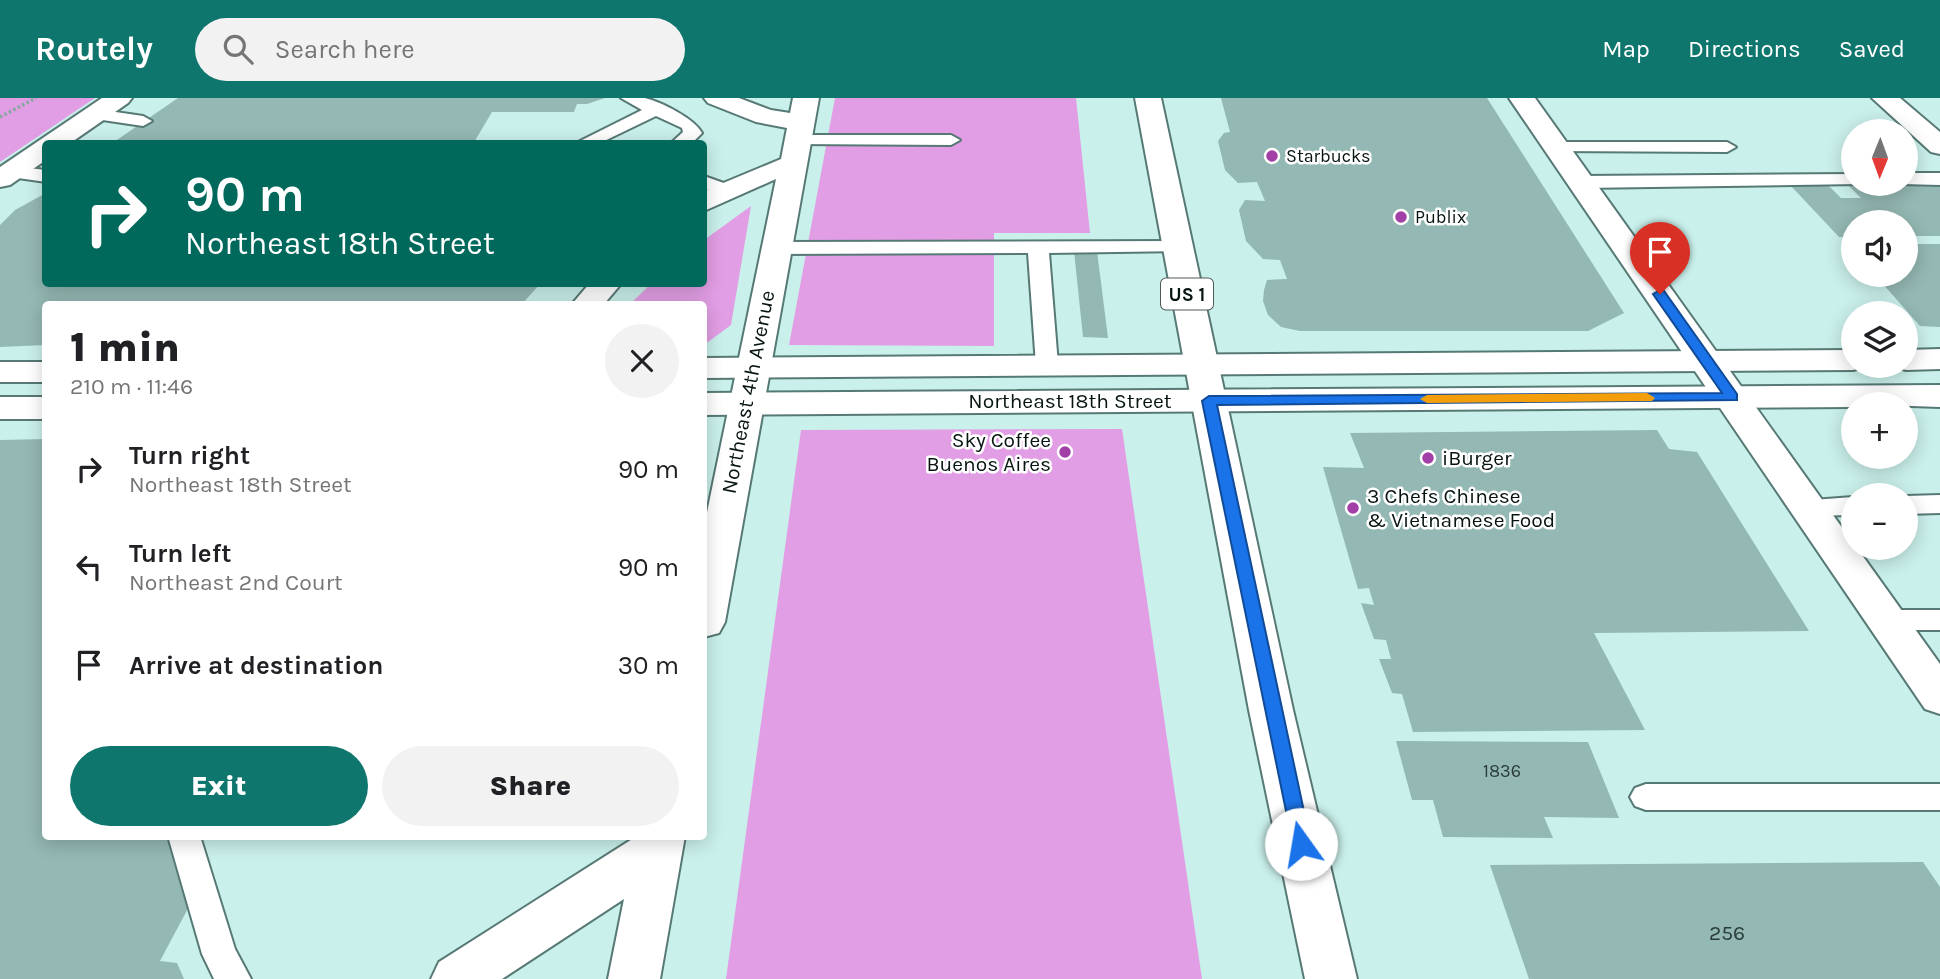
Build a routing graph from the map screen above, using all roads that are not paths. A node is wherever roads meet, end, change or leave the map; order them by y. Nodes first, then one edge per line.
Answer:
1 (119, 98) edge
2 (630, 98) edge
3 (717, 98) edge
4 (1147, 98) edge
5 (1521, 98) edge
6 (1885, 98) edge
7 (657, 109) junction
8 (95, 114) junction
9 (143, 121) dead end
10 (800, 131) edge
11 (57, 140) edge
12 (591, 140) edge
13 (684, 140) edge
14 (951, 140) dead end
15 (1940, 146) edge
16 (1556, 147) junction
17 (1727, 147) dead end
18 (42, 150) edge
19 (5, 176) edge
20 (42, 176) edge
21 (1918, 179) edge
22 (1940, 179) edge
23 (1841, 180) edge
24 (1581, 182) junction
25 (710, 192) edge
26 (1038, 247) junction
27 (1178, 247) junction
28 (777, 248) junction
29 (603, 287) edge
30 (590, 301) edge
31 (1940, 359) edge
32 (1841, 360) edge
33 (1918, 360) edge
34 (1707, 361) junction
35 (1047, 365) junction
36 (707, 368) edge
37 (753, 368) junction
38 (0, 372) edge
39 (42, 372) edge
40 (1205, 382) junction
41 (1940, 396) edge
42 (1732, 397) junction
43 (746, 403) junction
44 (707, 404) edge
45 (0, 408) edge
46 (42, 408) edge
47 (1940, 504) edge
48 (1918, 505) edge
49 (1841, 506) edge
50 (1808, 507) junction
51 (707, 606) edge
52 (1886, 620) junction
53 (1940, 620) edge
54 (1940, 697) edge
55 (1646, 797) dead end
56 (1940, 797) edge
57 (185, 840) edge
58 (660, 844) edge
59 (233, 979) edge
60 (457, 979) edge
61 (634, 979) edge
62 (1331, 979) edge

1 - 8 street
2 - 7 lane
3 - 10 street
4 - 27 street, US 1
5 - 16 street
6 - 15 street
7 - 12 lane
7 - 13 lane
8 - 9 lane
8 - 11 street
10 - 14 lane
10 - 25 street
10 - 28 street, Northeast 4th Avenue
16 - 17 lane
16 - 24 street
18 - 19 street
19 - 20 lane
21 - 22 lane
23 - 24 lane
24 - 34 street
26 - 27 lane
26 - 28 lane
26 - 35 lane
27 - 40 street, US 1
28 - 37 street, Northeast 4th Avenue
29 - 30 street
31 - 33 street
32 - 34 street, Northeast 18th Street
34 - 40 street, Northeast 18th Street
34 - 42 street
35 - 37 street, Northeast 18th Street
35 - 40 street, Northeast 18th Street
36 - 37 street, Northeast 18th Street
37 - 43 street, Northeast 4th Avenue
38 - 39 street
40 - 42 street, Northeast 18th Street
40 - 43 street, Northeast 18th Street
40 - 62 street, US 1
41 - 42 street, Northeast 18th Street
42 - 50 street
43 - 44 street, Northeast 18th Street
43 - 51 street, Northeast 4th Avenue
45 - 46 street
47 - 48 lane
49 - 50 lane
50 - 52 street
52 - 53 lane
52 - 54 street
55 - 56 lane
57 - 59 lane
58 - 60 street
58 - 61 street

